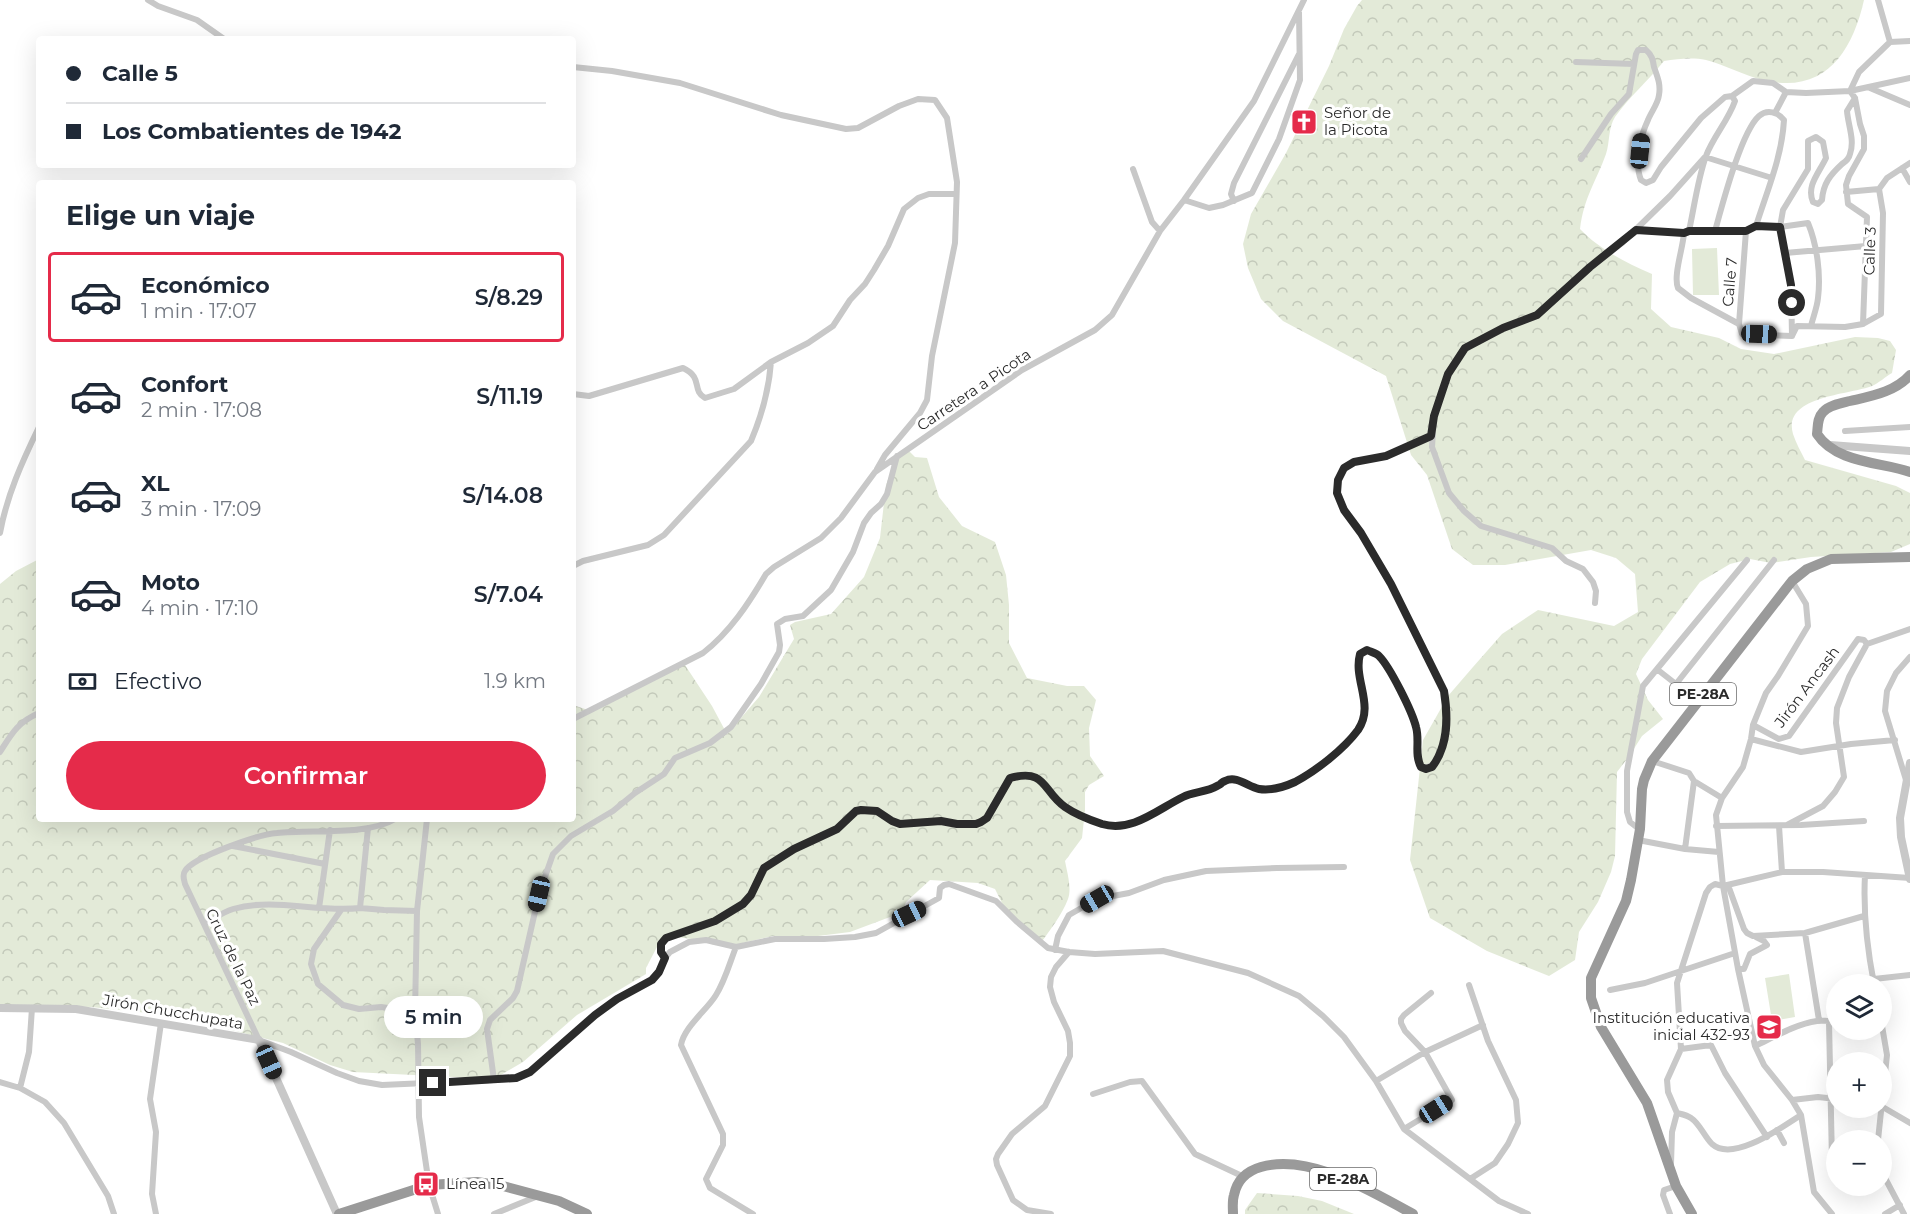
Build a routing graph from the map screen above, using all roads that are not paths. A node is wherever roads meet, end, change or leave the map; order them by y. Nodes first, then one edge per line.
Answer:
1 (148, 0) edge
2 (1304, 0) edge
3 (1878, 0) edge
4 (1299, 10) junction
5 (220, 36) edge
6 (1910, 41) edge
7 (1890, 42) junction
8 (1300, 53) junction
9 (1576, 62) dead end
10 (1634, 64) junction
11 (576, 67) edge
12 (1910, 78) edge
13 (1870, 88) junction
14 (1850, 91) junction
15 (1786, 92) junction
16 (1732, 96) junction
17 (1856, 98) junction
18 (1910, 105) edge
19 (1775, 113) junction
20 (1705, 157) junction
21 (1581, 159) dead end
22 (1910, 163) edge
23 (1734, 168) junction
24 (1902, 168) junction
25 (1133, 169) dead end
26 (1772, 178) junction
27 (1910, 182) edge
28 (1879, 189) junction
29 (1846, 192) junction
30 (956, 194) junction
31 (1184, 200) junction
32 (1234, 201) junction
33 (1756, 226) junction
34 (1780, 227) junction
35 (1636, 230) junction
36 (1160, 231) junction
37 (1715, 231) junction
38 (1746, 231) junction
39 (1687, 232) junction
40 (1866, 246) junction
41 (1815, 250) junction
42 (1785, 253) junction
43 (1739, 324) junction
44 (1863, 324) junction
45 (1811, 326) junction
46 (1792, 336) junction
47 (771, 362) junction
48 (1910, 375) edge
49 (576, 394) edge
50 (1910, 427) edge
51 (1845, 431) dead end
52 (36, 433) edge
53 (1431, 436) junction
54 (1826, 444) junction
55 (1910, 451) edge
56 (897, 456) junction
57 (875, 472) junction
58 (1910, 472) edge
59 (0, 533) edge
60 (1910, 557) edge
61 (1747, 560) dead end
62 (1774, 560) dead end
63 (576, 564) edge
64 (1792, 581) junction
65 (1595, 603) dead end
66 (1910, 629) edge
67 (1867, 644) junction
68 (1910, 657) edge
69 (1658, 670) junction
70 (36, 714) edge
71 (576, 717) edge
72 (1753, 724) junction
73 (1751, 739) junction
74 (1895, 740) junction
75 (1840, 746) junction
76 (0, 752) edge
77 (1652, 761) junction
78 (1910, 763) edge
79 (1694, 781) junction
80 (1907, 783) junction
81 (1908, 793) edge
82 (1722, 798) junction
83 (1864, 821) dead end
84 (386, 822) edge
85 (427, 822) edge
86 (1779, 825) junction
87 (1787, 825) junction
88 (1716, 826) junction
89 (368, 828) junction
90 (330, 830) junction
91 (1639, 835) junction
92 (233, 846) junction
93 (1685, 849) junction
94 (1719, 852) junction
95 (325, 864) junction
96 (1344, 867) dead end
97 (1782, 872) junction
98 (1864, 875) junction
99 (1910, 878) edge
100 (1725, 886) junction
101 (319, 908) junction
102 (360, 908) junction
103 (341, 910) junction
104 (417, 911) junction
105 (1864, 916) junction
106 (204, 924) junction
107 (1805, 933) junction
108 (1753, 936) junction
109 (736, 947) junction
110 (1055, 950) junction
111 (1069, 952) junction
112 (1735, 953) junction
113 (665, 958) junction
114 (1737, 969) junction
115 (1680, 972) junction
116 (1873, 974) edge
117 (1910, 975) edge
118 (1892, 978) edge
119 (1469, 985) dead end
120 (1610, 990) dead end
121 (1431, 993) dead end
122 (0, 1008) edge
123 (32, 1008) junction
124 (415, 1012) junction
125 (1819, 1020) junction
126 (1826, 1021) edge
127 (161, 1023) junction
128 (1483, 1025) junction
129 (259, 1040) junction
130 (1755, 1046) junction
131 (1681, 1049) junction
132 (1425, 1052) junction
133 (495, 1080) junction
134 (1376, 1081) junction
135 (0, 1082) edge
136 (420, 1083) junction
137 (20, 1088) junction
138 (1093, 1094) dead end
139 (1826, 1098) edge
140 (1792, 1100) junction
141 (1892, 1112) edge
142 (1677, 1113) junction
143 (1801, 1116) junction
144 (1910, 1123) edge
145 (1404, 1129) junction
146 (1777, 1130) junction
147 (1767, 1137) junction
148 (1784, 1143) dead end
149 (1671, 1170) junction
150 (1242, 1176) junction
151 (1470, 1179) junction
152 (429, 1185) junction
153 (1676, 1186) junction
154 (1892, 1190) edge
155 (540, 1196) junction
156 (1900, 1205) junction
157 (1910, 1211) edge
158 (579, 1212) edge
159 (114, 1214) edge
160 (156, 1214) edge
161 (338, 1214) edge
162 (438, 1214) edge
163 (494, 1214) edge
164 (753, 1214) edge
165 (1051, 1214) edge
166 (1233, 1214) edge
167 (1413, 1214) edge
168 (1528, 1214) edge
169 (1670, 1214) edge
170 (1692, 1214) edge
171 (1832, 1214) edge
172 (1885, 1214) edge
173 (1904, 1214) edge

1 - 5 street
2 - 4 street, Carretera a Picota
3 - 7 street
4 - 8 street
4 - 31 street, Carretera a Picota
6 - 7 street
7 - 14 street
8 - 32 street
8 - 32 street
9 - 10 street
10 - 16 street
10 - 21 street
11 - 30 street
12 - 13 street
13 - 14 street
13 - 18 street
14 - 15 street
14 - 17 street
15 - 16 street
15 - 19 street
16 - 20 street
17 - 29 street
17 - 34 street
19 - 23 street
19 - 26 street
20 - 23 street
20 - 35 street
20 - 39 street
22 - 24 street
23 - 26 street
23 - 37 street
24 - 27 street
24 - 28 street
25 - 36 street
26 - 33 street
28 - 29 street
28 - 44 street, Calle 3
29 - 40 street
30 - 47 street
30 - 57 street
31 - 32 street
31 - 36 street, Carretera a Picota
33 - 34 street
33 - 38 street
34 - 41 street
34 - 42 street
35 - 39 street
35 - 53 street
36 - 56 street, Carretera a Picota
37 - 38 street
37 - 39 street
38 - 43 street, Calle 7
39 - 43 street
40 - 41 street
40 - 44 street
41 - 42 street
41 - 45 street
42 - 46 street
43 - 46 street, Calle 7
44 - 45 street
45 - 46 street
47 - 49 street
47 - 63 street
48 - 54 highway
50 - 51 street
52 - 59 street
53 - 65 street
53 - 113 street
54 - 55 street
54 - 58 highway
56 - 57 street, Carretera a Picota
56 - 133 street
57 - 71 street, Carretera a Picota
60 - 64 highway, PE-28A
61 - 69 street
62 - 69 street
64 - 72 street
64 - 77 highway, PE-28A
66 - 67 street, Jirón Ancash
67 - 72 street, Jirón Ancash
67 - 75 street
68 - 74 street
69 - 91 street
70 - 76 street
72 - 73 street
73 - 75 street
73 - 82 street
74 - 75 street
74 - 80 street
75 - 87 street
77 - 79 street
77 - 91 highway, PE-28A
78 - 80 street
79 - 82 street
79 - 93 street
80 - 81 street
81 - 99 street
82 - 88 street
83 - 87 street
84 - 89 street
85 - 104 street
86 - 87 street
86 - 88 street
86 - 97 street
88 - 94 street
89 - 90 street
89 - 102 street
90 - 92 street
90 - 95 street
91 - 93 street
91 - 149 highway, PE-28A
92 - 95 street
92 - 106 street, Cruz de la Paz
93 - 94 street
94 - 100 street
95 - 101 street
96 - 110 street
97 - 98 street
97 - 100 street
98 - 99 street
98 - 105 street
100 - 108 street
100 - 112 street
100 - 115 street
101 - 103 street
101 - 106 street
102 - 103 street
102 - 104 street
103 - 124 street
104 - 124 street
105 - 107 street
105 - 116 street
106 - 129 street, Cruz de la Paz
107 - 108 street
107 - 125 street
108 - 114 street
109 - 110 street
109 - 113 street
109 - 164 street
110 - 111 street
111 - 134 street
111 - 165 street
112 - 114 street
112 - 115 street
113 - 133 street
114 - 130 street
115 - 120 street
115 - 131 street
117 - 118 street
119 - 128 street
121 - 132 street
122 - 123 street, Jirón Chucchupata
123 - 127 street, Jirón Chucchupata
123 - 137 street
124 - 136 street
125 - 126 street
125 - 130 street
127 - 129 street, Jirón Chucchupata
127 - 160 street
128 - 132 street
128 - 151 street
129 - 136 street
129 - 161 street, Jirón Chucchupata
130 - 140 street
131 - 142 street
131 - 147 street
132 - 134 street
132 - 145 street
133 - 136 street
134 - 145 street
135 - 137 street
136 - 152 street
137 - 159 street
138 - 150 street
139 - 140 street
140 - 143 street
141 - 144 street
142 - 147 street
142 - 149 street
143 - 146 street
143 - 171 street
145 - 151 street
146 - 147 street
146 - 148 street
149 - 153 highway, PE-28A
150 - 166 highway
150 - 167 highway, PE-28A
151 - 168 street
152 - 155 highway
152 - 161 highway
152 - 162 street
153 - 169 street
153 - 170 highway, PE-28A
154 - 156 street
155 - 158 highway
155 - 163 street
156 - 172 street
156 - 173 street
157 - 173 street

